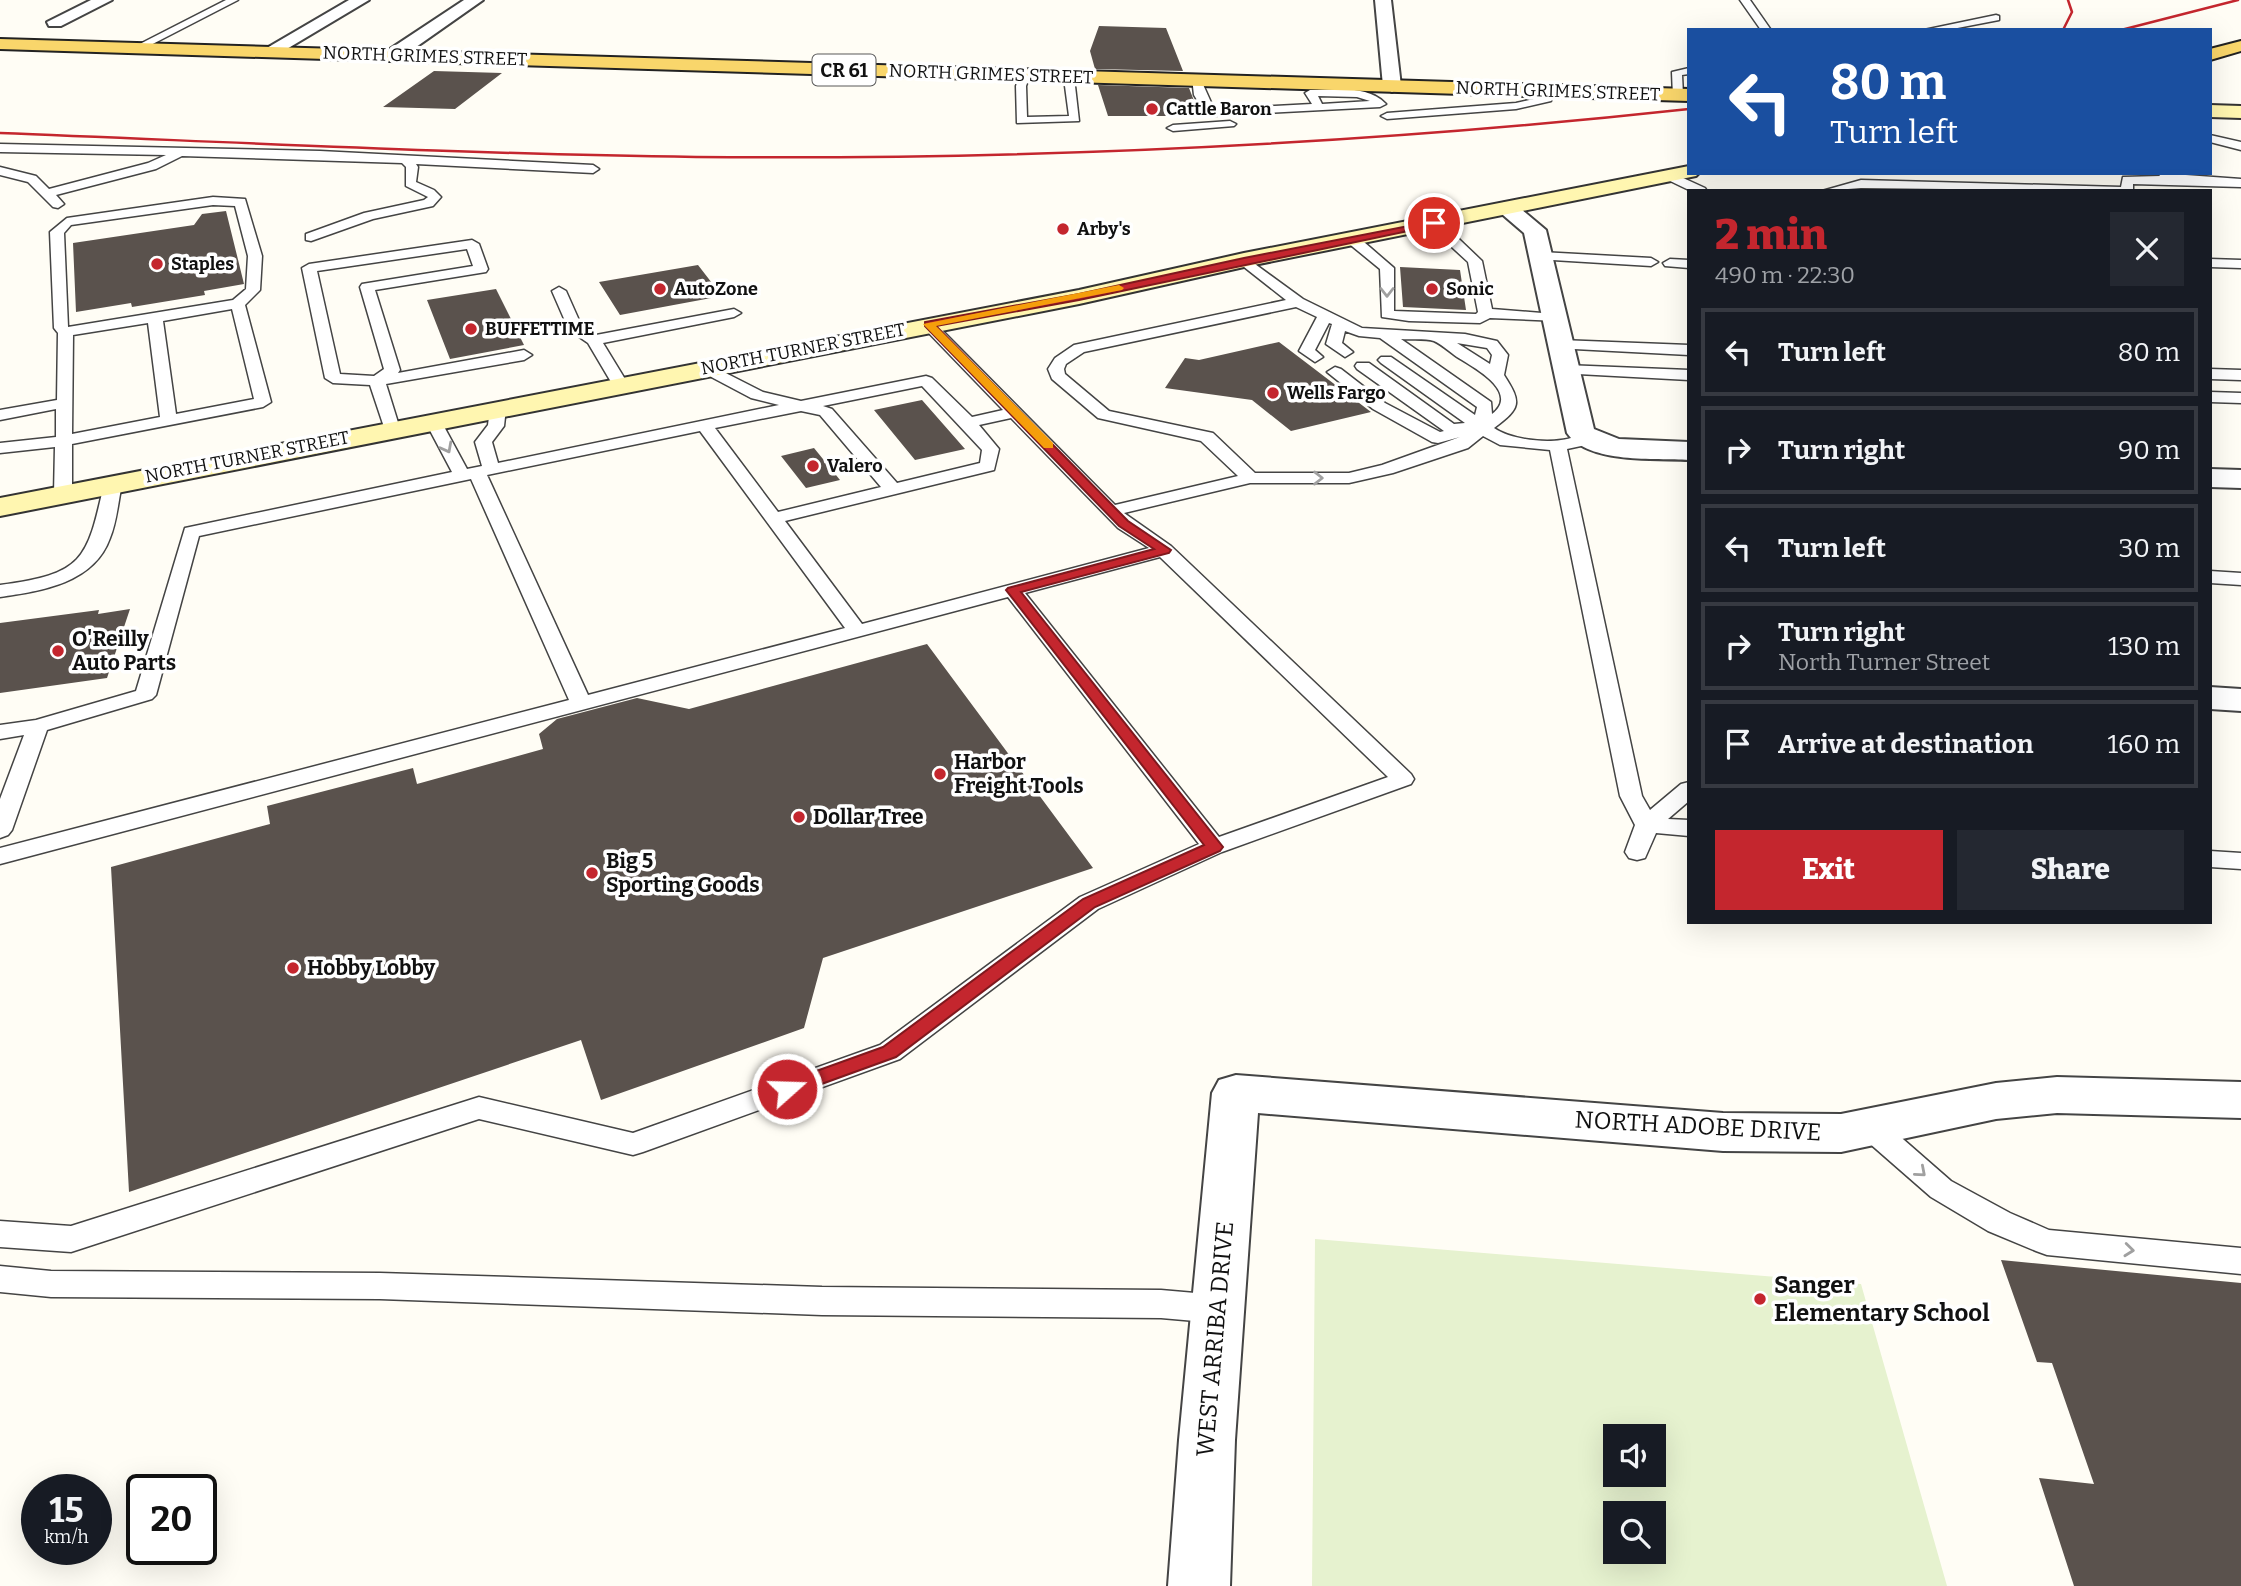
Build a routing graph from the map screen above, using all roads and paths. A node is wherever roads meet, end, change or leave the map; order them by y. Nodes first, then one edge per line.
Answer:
1 (104, 0) edge
2 (233, 0) edge
3 (361, 0) edge
4 (475, 0) edge
5 (1383, 0) edge
6 (1745, 0) edge
7 (1996, 18) dead end
8 (55, 22) dead end
9 (1765, 28) edge
10 (1940, 28) edge
11 (0, 44) edge
12 (2241, 46) edge
13 (137, 48) junction
14 (269, 52) junction
15 (2212, 54) edge
16 (393, 55) junction
17 (2241, 61) edge
18 (2212, 64) edge
19 (1687, 71) edge
20 (1025, 75) junction
21 (1074, 77) junction
22 (1196, 80) junction
23 (1392, 86) junction
24 (1310, 88) junction
25 (1549, 91) junction
26 (1683, 95) edge
27 (1256, 96) junction
28 (1380, 104) junction
29 (1319, 107) junction
30 (2212, 111) edge
31 (2241, 112) edge
32 (1210, 113) junction
33 (1387, 116) junction
34 (1218, 125) junction
35 (1173, 128) dead end
36 (2212, 139) edge
37 (2241, 146) edge
38 (0, 148) edge
39 (179, 153) junction
40 (406, 160) junction
41 (593, 169) dead end
42 (2, 170) edge
43 (1679, 174) edge
44 (1988, 175) edge
45 (2113, 175) edge
46 (2168, 177) edge
47 (2241, 183) edge
48 (2127, 187) edge
49 (1698, 189) edge
50 (1837, 189) edge
51 (2018, 189) edge
52 (48, 193) junction
53 (1507, 209) junction
54 (67, 222) junction
55 (1434, 223) junction
56 (311, 237) dead end
57 (1352, 239) junction
58 (1541, 256) junction
59 (1244, 260) junction
60 (1651, 262) dead end
61 (1670, 263) dead end
62 (2212, 263) edge
63 (1687, 264) edge
64 (2241, 264) edge
65 (559, 291) dead end
66 (1298, 302) junction
67 (238, 304) junction
68 (734, 313) dead end
69 (1486, 313) junction
70 (155, 317) junction
71 (1554, 318) junction
72 (928, 324) junction
73 (66, 332) junction
74 (1416, 337) junction
75 (1350, 338) junction
76 (1437, 338) junction
77 (594, 340) junction
78 (1687, 350) edge
79 (524, 355) dead end
80 (1563, 357) junction
81 (1368, 364) junction
82 (706, 368) junction
83 (2212, 374) edge
84 (1687, 375) edge
85 (2241, 375) edge
86 (1499, 380) junction
87 (377, 381) junction
88 (621, 384) junction
89 (2212, 397) edge
90 (2241, 398) edge
91 (64, 403) junction
92 (803, 407) junction
93 (498, 408) junction
94 (1015, 412) junction
95 (0, 415) edge
96 (169, 420) junction
97 (433, 421) junction
98 (968, 423) junction
99 (704, 425) junction
100 (1482, 427) junction
101 (391, 429) junction
102 (1588, 439) junction
103 (63, 441) junction
104 (1558, 446) junction
105 (0, 448) edge
106 (1687, 451) edge
107 (477, 472) junction
108 (1250, 478) junction
109 (2212, 478) edge
110 (2241, 479) edge
111 (113, 484) junction
112 (893, 491) junction
113 (63, 494) junction
114 (0, 507) edge
115 (1111, 511) junction
116 (772, 519) junction
117 (1164, 550) junction
118 (2212, 578) edge
119 (2241, 579) edge
120 (1013, 590) junction
121 (0, 591) edge
122 (857, 631) junction
123 (2212, 698) edge
124 (2241, 700) edge
125 (581, 704) junction
126 (38, 726) junction
127 (0, 732) edge
128 (1687, 791) edge
129 (1647, 825) junction
130 (1687, 828) edge
131 (0, 830) edge
132 (1214, 847) junction
133 (1637, 852) dead end
134 (0, 856) edge
135 (2212, 859) edge
136 (2241, 860) edge
137 (1236, 1093) joint
138 (2241, 1100) edge
139 (1870, 1127) junction
140 (0, 1234) edge
141 (2241, 1261) edge
142 (0, 1279) edge
143 (1217, 1309) junction
144 (1199, 1586) edge

1 - 8 street
2 - 13 lane
3 - 14 street
4 - 16 street
5 - 23 street
6 - 9 lane
7 - 10 lane
11 - 13 main road, NORTH GRIMES STREET / CR 61
12 - 15 main road
13 - 14 main road, NORTH GRIMES STREET / CR 61
14 - 16 main road, NORTH GRIMES STREET / CR 61
16 - 20 main road, NORTH GRIMES STREET / CR 61
17 - 18 main road
19 - 26 lane
20 - 21 main road, NORTH GRIMES STREET / CR 61
20 - 21 lane
21 - 22 main road, NORTH GRIMES STREET / CR 61
22 - 27 main road, NORTH GRIMES STREET / CR 61
22 - 32 lane
23 - 24 main road, NORTH GRIMES STREET / CR 61
23 - 25 main road, NORTH GRIMES STREET / CR 61
24 - 27 main road, NORTH GRIMES STREET / CR 61
24 - 28 lane
24 - 29 lane
25 - 26 main road, NORTH GRIMES STREET / CR 61
25 - 33 lane
27 - 29 lane
27 - 32 lane
28 - 29 lane
28 - 33 lane
30 - 31 main road
32 - 34 lane
33 - 34 lane
34 - 35 lane
36 - 37 lane
38 - 39 lane
39 - 40 lane
39 - 52 lane
40 - 41 lane
40 - 56 lane
42 - 52 lane
43 - 49 lane
43 - 53 main road, NORTH TURNER STREET
44 - 51 lane
45 - 48 lane
46 - 47 lane
46 - 48 lane
48 - 51 lane
50 - 51 lane
52 - 54 lane
53 - 55 main road, NORTH TURNER STREET
53 - 58 street
54 - 67 lane
54 - 73 lane
55 - 57 main road, NORTH TURNER STREET
55 - 69 lane
57 - 59 main road, NORTH TURNER STREET
57 -> 69 lane
58 - 60 lane
58 - 71 street
59 - 66 lane
59 - 72 main road, NORTH TURNER STREET
61 - 63 lane
62 - 64 lane
65 - 77 lane
66 - 75 lane
66 - 108 lane
67 - 70 lane
67 - 96 lane
68 - 77 lane
69 - 71 lane
70 - 73 lane
70 - 96 lane
71 - 80 street
72 - 82 main road, NORTH TURNER STREET
72 - 94 lane
73 - 91 lane
74 - 75 lane
74 - 76 lane
74 - 86 lane
75 - 100 lane
76 - 86 lane
76 - 86 lane
77 - 88 lane
78 - 80 lane
79 - 87 lane
80 - 84 lane
80 - 102 street
81 - 100 lane
81 - 100 lane
81 - 100 lane
82 - 88 main road, NORTH TURNER STREET
82 - 92 lane
83 - 85 lane
86 - 100 lane
87 - 87 lane
87 - 101 lane
88 - 93 main road, NORTH TURNER STREET
89 - 90 lane
91 - 95 lane
91 - 103 lane
92 - 98 lane
92 - 99 lane
92 - 112 lane
93 - 97 main road, NORTH TURNER STREET
93 - 107 lane
94 - 98 lane
94 - 115 lane
96 - 103 lane
97 - 101 main road, NORTH TURNER STREET
97 -> 107 lane
98 - 112 lane
99 - 107 lane
99 - 116 lane
100 - 104 lane
108 -> 100 lane
101 - 111 main road, NORTH TURNER STREET
102 - 104 lane
102 - 106 street
103 - 105 lane
103 - 113 lane
104 - 129 lane
107 - 125 lane
107 - 126 lane
108 - 115 lane
109 - 110 street
111 - 113 main road, NORTH TURNER STREET
111 - 121 lane
112 - 116 lane
113 - 114 main road, NORTH TURNER STREET
115 - 117 lane
116 - 122 lane
117 - 120 lane
117 - 132 lane
118 - 119 lane
120 - 122 lane
120 - 132 lane
122 - 125 lane
123 - 124 street
125 - 134 lane
126 - 127 lane
126 - 131 lane
128 - 129 lane
129 - 130 lane
129 - 133 lane
132 - 140 lane
135 - 136 lane
137 - 139 street, NORTH ADOBE DRIVE
137 - 143 street, WEST ARRIBA DRIVE
138 - 139 street, NORTH ADOBE DRIVE
139 -> 141 lane
142 - 143 lane
143 - 144 street, WEST ARRIBA DRIVE

